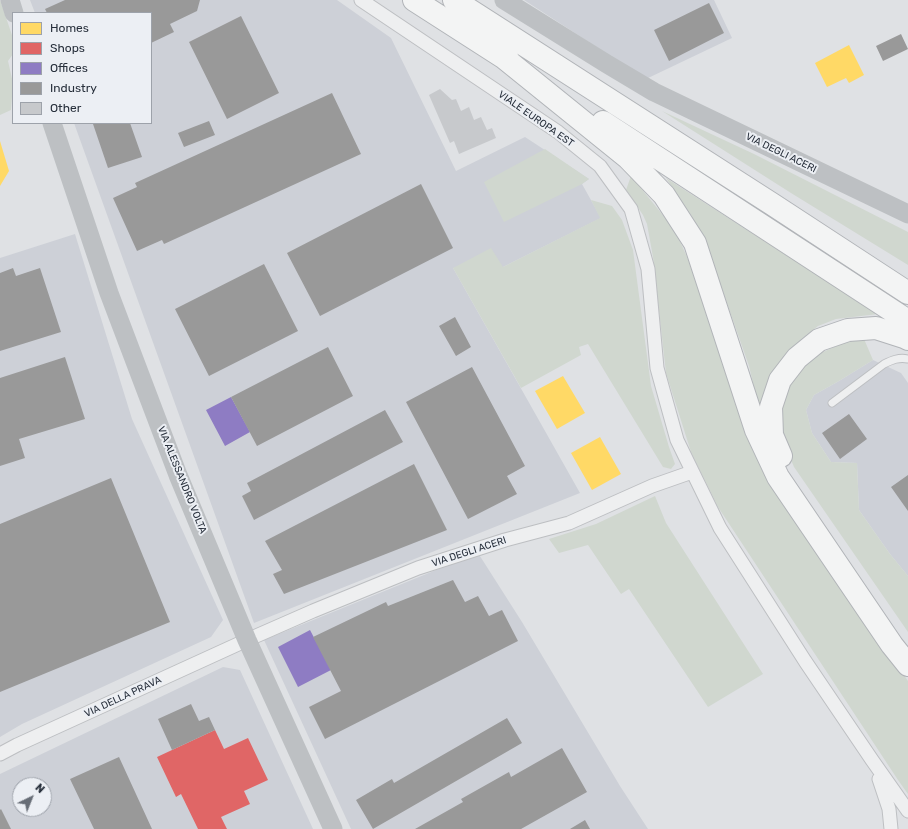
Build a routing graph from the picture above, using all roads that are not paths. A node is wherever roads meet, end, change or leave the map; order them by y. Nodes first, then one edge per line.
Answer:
1 (10, 0) edge
2 (361, 0) edge
3 (414, 0) edge
4 (454, 0) edge
5 (504, 0) edge
6 (14, 12) edge
7 (498, 53) junction
8 (52, 124) edge
9 (772, 204) junction
10 (908, 214) edge
11 (908, 277) edge
12 (908, 293) edge
13 (908, 321) edge
14 (908, 339) edge
15 (908, 360) edge
16 (832, 402) dead end
17 (692, 472) junction
18 (247, 640) junction
19 (908, 647) edge
20 (908, 665) edge
21 (0, 754) edge
22 (872, 760) junction
23 (908, 811) edge
24 (333, 829) edge
25 (891, 829) edge

1 - 6 street
2 - 17 street, VIALE EUROPA EST
3 - 7 highway
4 - 9 highway
5 - 10 street, VIA DEGLI ACERI
7 - 13 highway
7 - 20 highway
8 - 18 street, VIA ALESSANDRO VOLTA
9 - 11 highway
9 - 12 highway
14 - 19 highway
15 - 16 lane
17 - 18 street, VIA DEGLI ACERI
17 - 22 street, VIALE EUROPA EST
18 - 21 street, VIA DELLA PRAVA
18 - 24 street, VIA ALESSANDRO VOLTA
22 - 23 street
22 - 25 street

